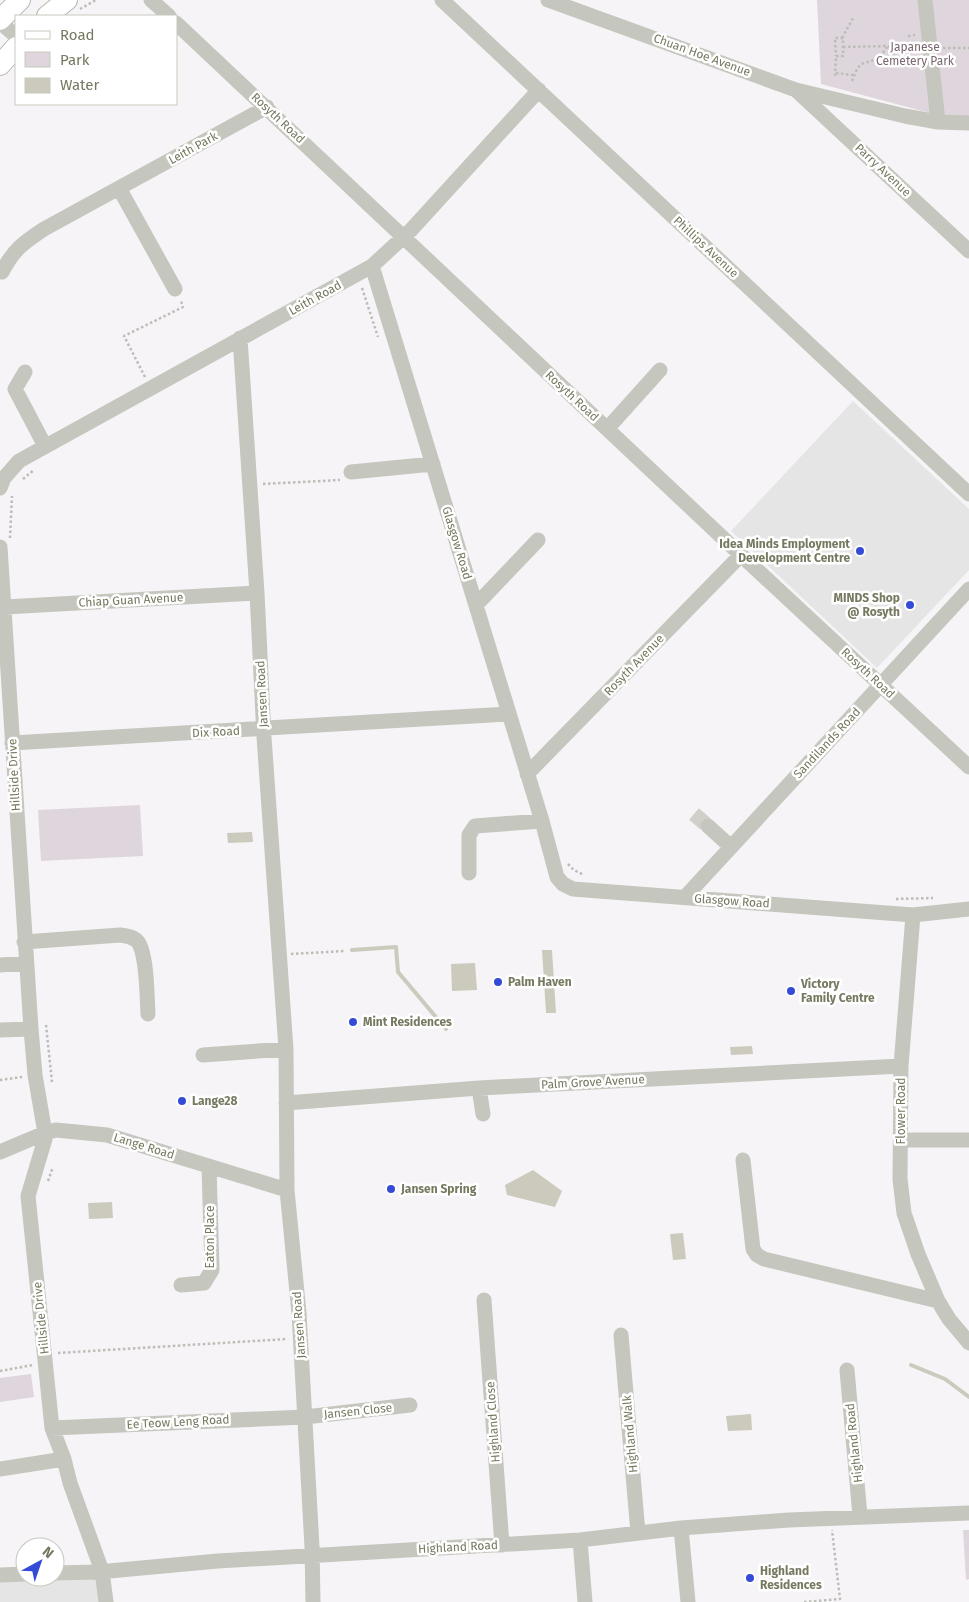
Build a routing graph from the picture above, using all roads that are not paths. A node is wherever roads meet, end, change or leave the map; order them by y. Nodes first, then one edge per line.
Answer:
1 (20, 0) edge
2 (67, 0) edge
3 (151, 0) edge
4 (442, 0) edge
5 (548, 0) edge
6 (925, 0) edge
7 (48, 15) edge
8 (168, 15) edge
9 (0, 21) edge
10 (178, 25) edge
11 (15, 35) edge
12 (539, 90) junction
13 (796, 90) junction
14 (857, 104) junction
15 (267, 107) junction
16 (938, 122) junction
17 (969, 123) edge
18 (838, 128) junction
19 (119, 188) junction
20 (404, 237) junction
21 (969, 251) edge
22 (372, 266) junction
23 (2, 272) dead end
24 (175, 289) road end
25 (240, 338) junction
26 (660, 370) dead end
27 (25, 372) dead end
28 (607, 429) junction
29 (45, 446) junction
30 (433, 464) junction
31 (351, 472) dead end
32 (4, 484) edge
33 (969, 494) edge
34 (538, 540) dead end
35 (5, 544) edge
36 (741, 555) junction
37 (969, 589) edge
38 (257, 593) junction
39 (476, 604) junction
40 (5, 607) junction
41 (881, 685) junction
42 (508, 714) junction
43 (264, 729) junction
44 (12, 743) junction
45 (969, 767) edge
46 (528, 774) junction
47 (542, 821) junction
48 (708, 826) tunnel mouth
49 (731, 847) junction
50 (469, 873) dead end
51 (685, 897) junction
52 (969, 909) edge
53 (914, 915) junction
54 (24, 942) junction
55 (26, 963) junction
56 (0, 965) edge
57 (148, 1014) dead end
58 (31, 1028) junction
59 (0, 1030) edge
60 (286, 1049) junction
61 (203, 1055) dead end
62 (901, 1066) junction
63 (480, 1088) junction
64 (286, 1103) junction
65 (483, 1114) dead end
66 (45, 1132) junction
67 (907, 1140) dead end
68 (969, 1140) edge
69 (0, 1152) edge
70 (743, 1160) dead end
71 (209, 1166) junction
72 (287, 1190) junction
73 (181, 1285) dead end
74 (484, 1300) dead end
75 (938, 1300) junction
76 (621, 1335) dead end
77 (969, 1343) edge
78 (847, 1370) dead end
79 (410, 1405) dead end
80 (305, 1417) junction
81 (52, 1428) junction
82 (64, 1459) junction
83 (0, 1469) edge
84 (969, 1513) edge
85 (860, 1516) junction
86 (681, 1528) junction
87 (638, 1533) junction
88 (580, 1540) junction
89 (502, 1545) junction
90 (312, 1556) junction
91 (102, 1571) junction
92 (65, 1573) edge
93 (15, 1574) edge
94 (0, 1575) edge
95 (106, 1602) edge
96 (313, 1602) edge
97 (585, 1602) edge
98 (688, 1602) edge

1 - 9 main road
2 - 7 main road
3 - 8 street
4 - 12 street, Phillips Avenue
5 - 13 street, Chuan Hoe Avenue
6 - 16 street
9 - 11 street
10 - 15 street, Rosyth Road
12 - 20 street, Leith Road
12 - 33 street, Phillips Avenue
13 - 14 street, Chuan Hoe Avenue
13 - 18 street, Parry Avenue
14 - 16 street, Chuan Hoe Avenue
14 - 18 street
15 - 19 street, Leith Park
15 - 20 street, Rosyth Road
16 - 17 street, Chuan Hoe Avenue
18 - 21 street, Parry Avenue
19 - 23 street, Leith Park
19 - 24 street
20 - 22 street, Leith Road
20 - 28 street, Rosyth Road
22 - 25 street, Leith Road
22 - 30 street, Glasgow Road
25 - 29 street, Leith Road
25 - 38 street, Jansen Road
26 - 28 street
27 - 29 street
28 - 36 street, Rosyth Road
29 - 32 street, Leith Road
30 - 31 street
30 - 39 street, Glasgow Road
34 - 39 street
35 - 40 street, Hillside Drive
36 - 41 street, Rosyth Road
36 - 46 street, Rosyth Avenue
37 - 41 street, Sandilands Road
38 - 40 street, Chiap Guan Avenue
38 - 43 street, Jansen Road
39 - 42 street, Glasgow Road
40 - 44 street, Hillside Drive
41 - 45 street, Rosyth Road
41 - 49 street, Sandilands Road
42 - 43 street, Dix Road
42 - 46 street, Glasgow Road
43 - 44 street, Dix Road
43 - 60 street, Jansen Road
44 - 54 street, Hillside Drive
46 - 47 street, Glasgow Road
47 - 50 street
47 - 51 street, Glasgow Road
48 - 49 street
49 - 51 street, Sandilands Road
51 - 53 street, Glasgow Road
52 - 53 street, Glasgow Road
53 - 62 street, Flower Road
54 - 55 street, Hillside Drive
54 - 57 street
55 - 56 street
55 - 58 street, Hillside Drive
58 - 59 street
58 - 66 street, Hillside Drive
60 - 61 street
60 - 64 street, Jansen Road
62 - 63 street, Palm Grove Avenue
62 - 75 street, Flower Road
63 - 64 street, Palm Grove Avenue
63 - 65 street
64 - 72 street, Jansen Road
66 - 69 street, Lange Road
66 - 71 street, Lange Road
66 - 81 street, Hillside Drive
67 - 68 street
70 - 75 street
71 - 72 street, Lange Road
71 - 73 street, Eaton Place
72 - 80 street, Jansen Road
74 - 89 street, Highland Close
75 - 77 street, Flower Road
76 - 87 street, Highland Walk
78 - 85 street, Highland Road
79 - 80 street, Jansen Close
80 - 81 street, Ee Teow Leng Road
80 - 90 street, Jansen Road
81 - 82 street, Hillside Drive
82 - 83 street
82 - 91 street, Hillside Drive
84 - 85 street, Highland Road
85 - 86 street, Highland Road
86 - 87 street, Highland Road
86 - 98 street
87 - 88 street, Highland Road
88 - 89 street, Highland Road
88 - 97 street
89 - 90 street, Highland Road
90 - 91 street, Highland Road
90 - 96 street, Jansen Road
91 - 92 street, Highland Road
91 - 95 street, Hillside Drive
93 - 94 street

